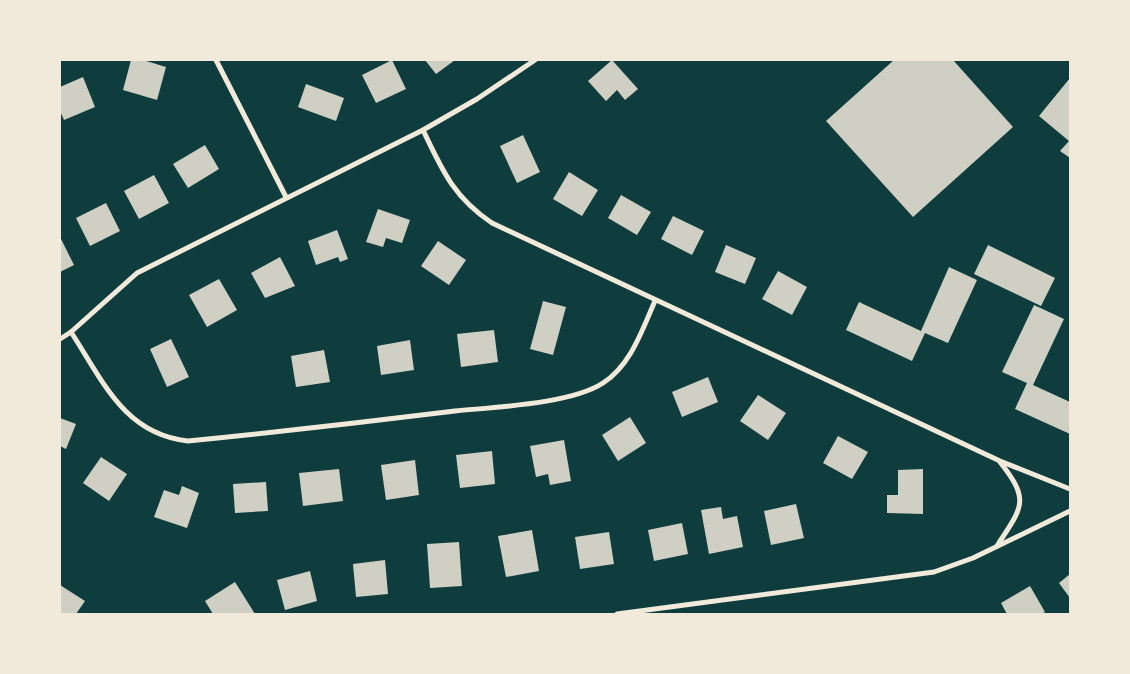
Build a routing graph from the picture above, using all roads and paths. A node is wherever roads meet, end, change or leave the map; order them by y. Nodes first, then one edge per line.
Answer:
1 (216, 60) edge
2 (535, 60) edge
3 (424, 130) junction
4 (286, 197) junction
5 (655, 301) junction
6 (71, 332) junction
7 (60, 339) edge
8 (1000, 461) junction
9 (1070, 489) edge
10 (1070, 511) edge
11 (997, 546) junction
12 (617, 614) edge

1 - 4 street
2 - 3 street
3 - 4 street
3 - 5 street
4 - 6 street
5 - 6 street
5 - 8 street
6 - 7 street
8 - 9 street
8 - 11 street
10 - 11 street
11 - 12 street

